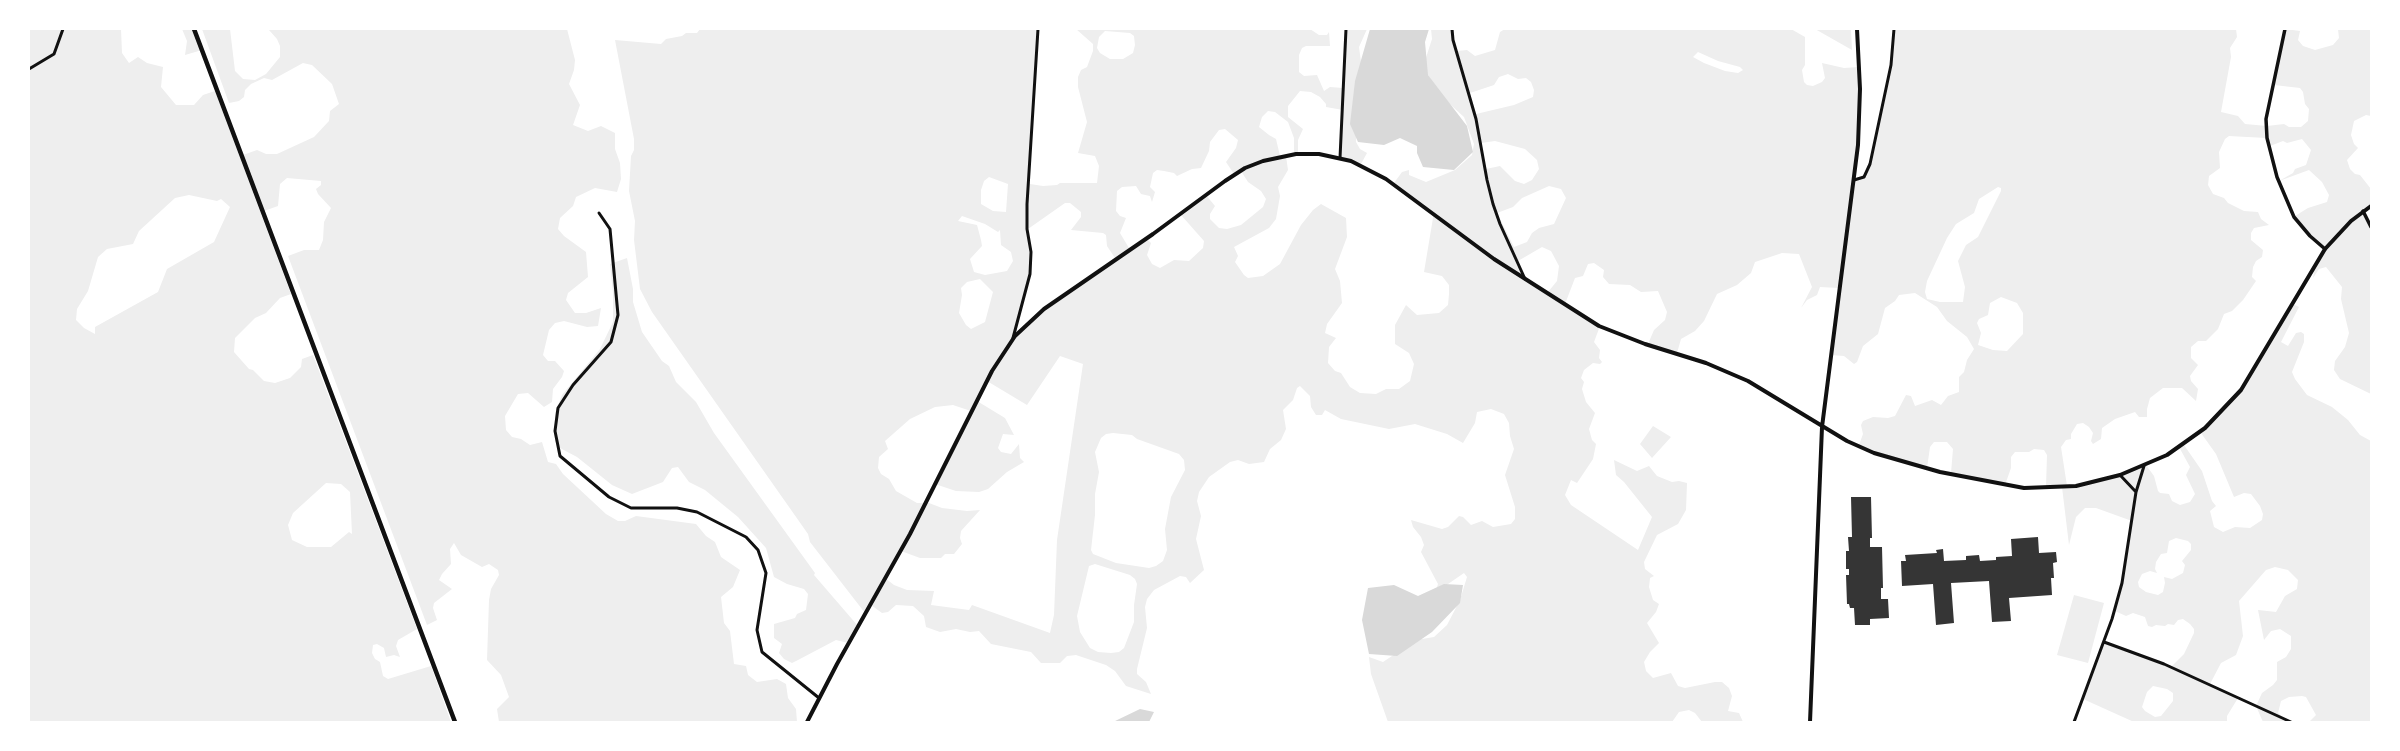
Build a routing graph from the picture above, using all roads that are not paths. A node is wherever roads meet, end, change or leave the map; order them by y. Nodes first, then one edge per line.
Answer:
1 (63, 29) edge
2 (194, 29) edge
3 (1038, 29) edge
4 (1346, 29) edge
5 (1452, 29) edge
6 (1857, 29) edge
7 (1894, 29) edge
8 (2285, 29) edge
9 (29, 69) edge
10 (1340, 158) junction
11 (1854, 180) junction
12 (2371, 206) edge
13 (2363, 211) junction
14 (599, 213) dead end
15 (2371, 227) edge
16 (2325, 249) junction
17 (1525, 280) junction
18 (1012, 339) junction
19 (1822, 427) junction
20 (2144, 466) junction
21 (2120, 475) junction
22 (2136, 492) junction
23 (2104, 642) junction
24 (818, 698) junction
25 (455, 722) edge
26 (807, 722) edge
27 (1810, 722) edge
28 (2074, 722) edge
29 (2291, 722) edge

1 - 9 street
2 - 25 main road
3 - 18 street
4 - 10 street
5 - 17 street
6 - 11 main road
7 - 11 street
8 - 16 street
10 - 17 main road
10 - 18 main road
11 - 19 main road
12 - 13 main road
13 - 15 street
13 - 16 main road
14 - 24 street
16 - 20 main road
17 - 19 main road
18 - 24 main road
19 - 21 main road
19 - 27 main road
20 - 21 main road
20 - 22 street
21 - 22 street
22 - 23 street
23 - 28 street
23 - 29 street
24 - 26 main road

